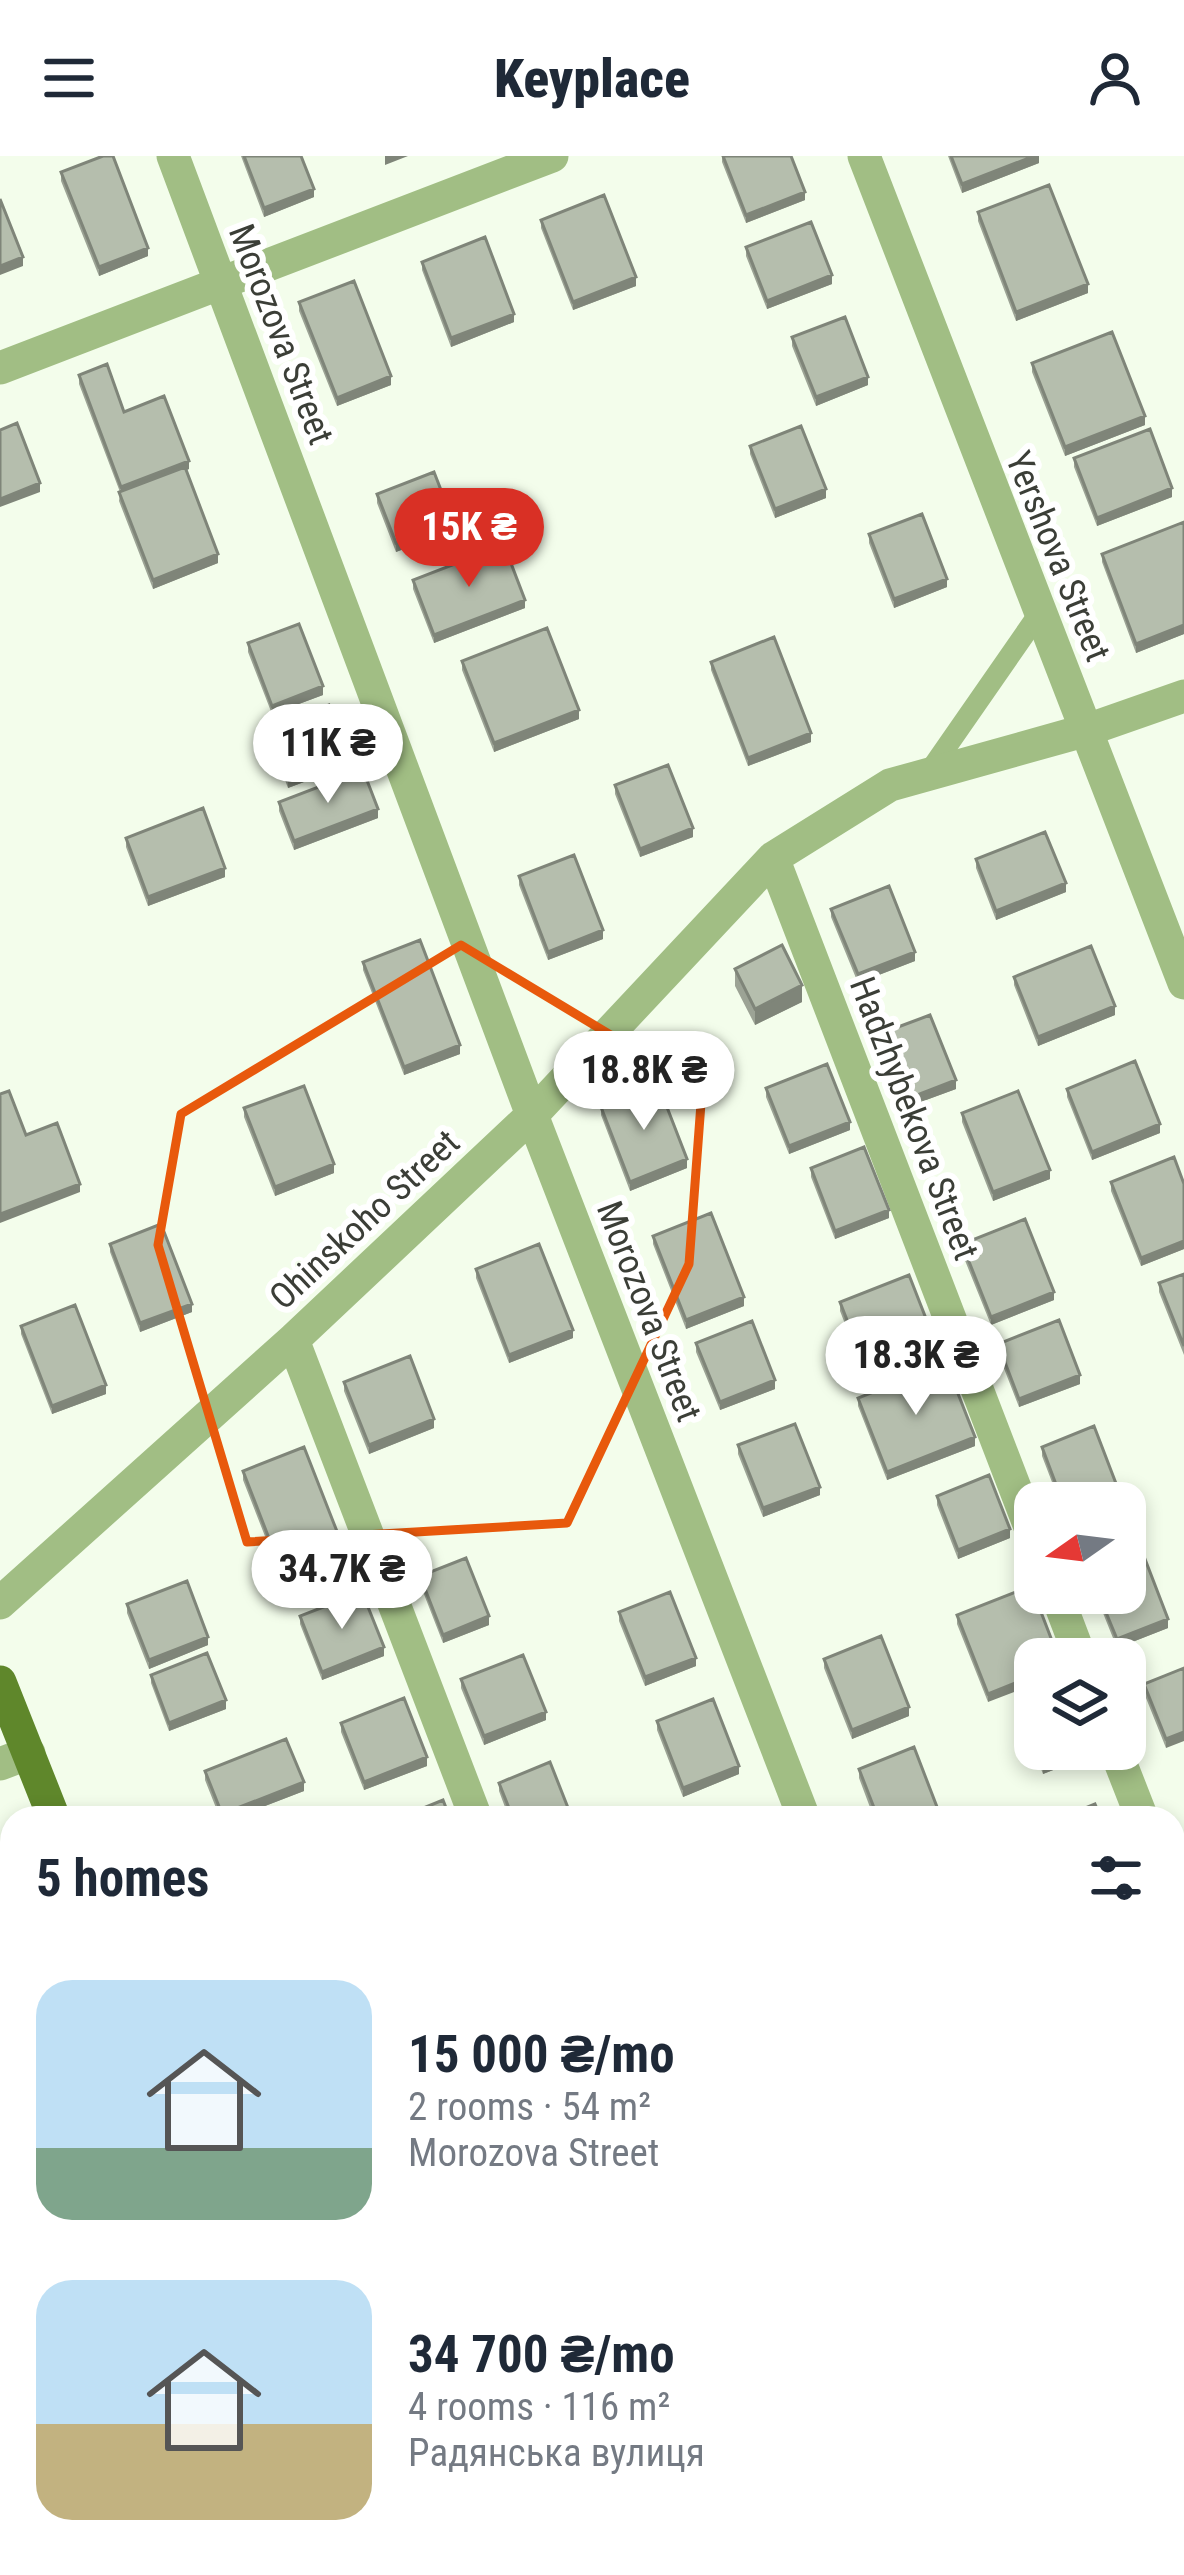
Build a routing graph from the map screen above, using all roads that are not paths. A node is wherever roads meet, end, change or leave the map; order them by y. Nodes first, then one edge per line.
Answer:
1 (173, 156) edge
2 (552, 156) edge
3 (864, 156) edge
4 (222, 284) junction
5 (0, 368) edge
6 (1038, 615) junction
7 (1184, 696) edge
8 (1087, 730) junction
9 (928, 772) junction
10 (773, 858) junction
11 (1184, 982) edge
12 (532, 1115) junction
13 (293, 1340) junction
14 (1014, 1485) edge
15 (0, 1603) edge
16 (0, 1682) edge
17 (14, 1759) edge
18 (1123, 1770) edge
19 (46, 1806) edge
20 (471, 1806) edge
21 (799, 1806) edge
22 (1137, 1806) edge

1 - 4 street, Morozova Street
2 - 4 street
3 - 6 street, Yershova Street
4 - 5 street
4 - 12 street, Morozova Street
6 - 8 street, Yershova Street
6 - 9 lane
7 - 8 street, Ohinskoho Street
8 - 9 street, Ohinskoho Street
8 - 11 street, Yershova Street
9 - 10 street, Ohinskoho Street
10 - 12 street, Ohinskoho Street
10 - 14 street, Hadzhybekova Street
12 - 13 street, Ohinskoho Street
12 - 21 street, Morozova Street
13 - 15 street, Ohinskoho Street
13 - 20 street
16 - 17 main road
17 - 19 main road
18 - 22 street

